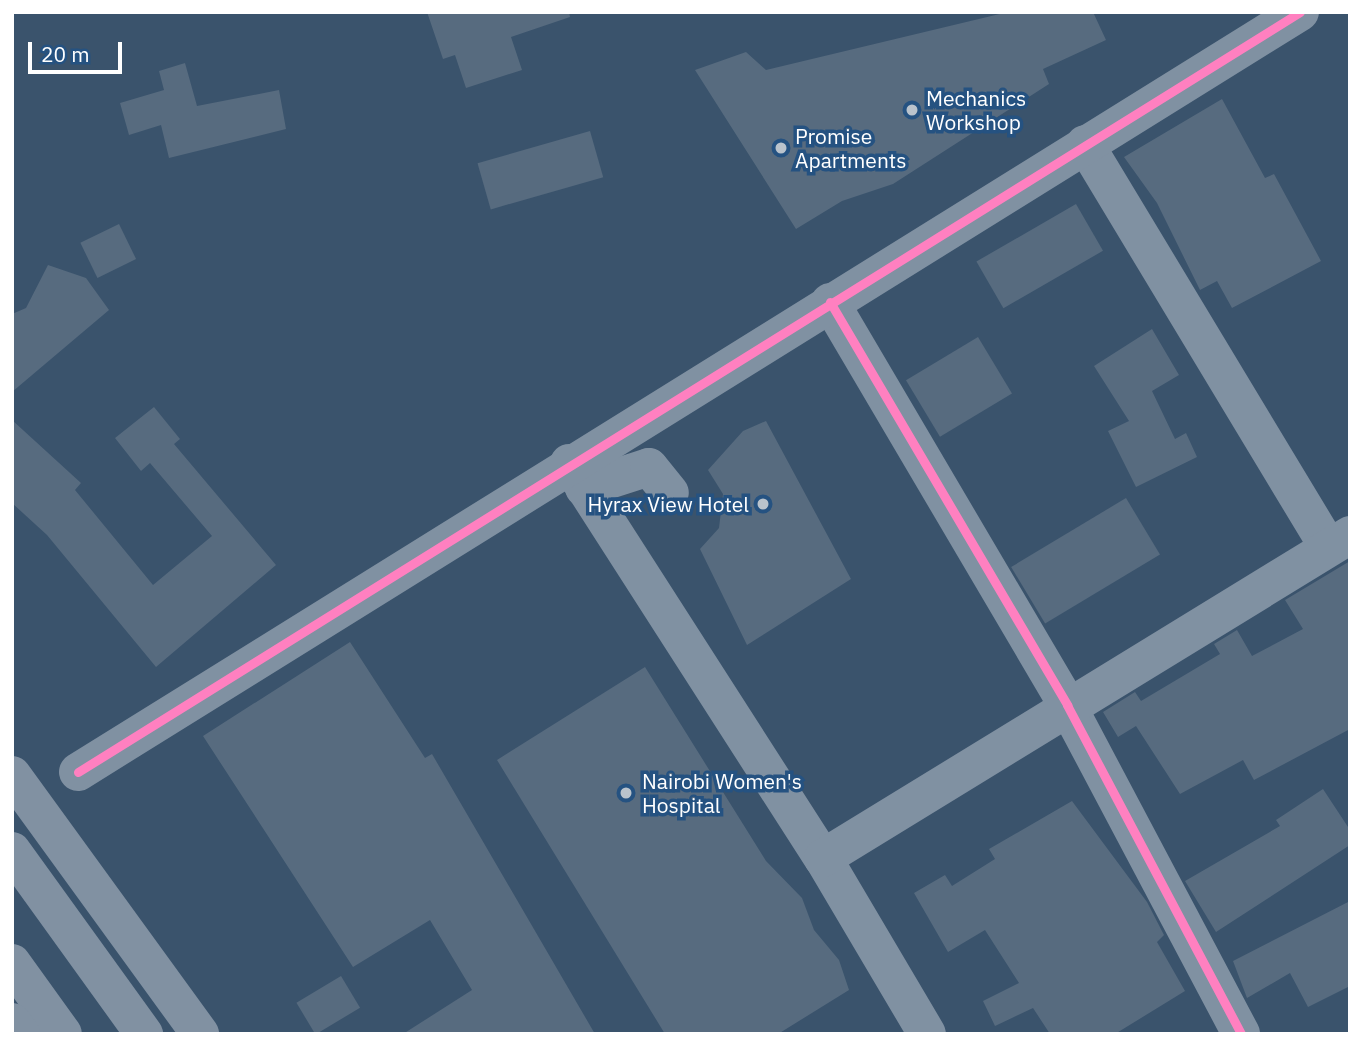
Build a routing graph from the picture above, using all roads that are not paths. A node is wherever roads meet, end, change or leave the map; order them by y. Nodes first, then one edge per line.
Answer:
1 (1300, 12) edge
2 (1085, 144) junction
3 (830, 302) junction
4 (576, 476) junction
5 (670, 493) dead end
6 (1339, 541) edge
7 (1067, 705) junction
8 (78, 772) dead end
9 (12, 775) edge
10 (12, 851) edge
11 (823, 858) junction
12 (12, 962) edge
13 (12, 1022) edge
14 (21, 1034) edge
15 (63, 1034) edge
16 (144, 1034) edge
17 (200, 1034) edge
18 (927, 1034) edge
19 (1241, 1034) edge

1 - 2 street
2 - 3 street
2 - 6 street
3 - 4 street
3 - 7 street
4 - 5 street
4 - 8 street
4 - 11 street
6 - 7 street
7 - 11 street
7 - 19 street
9 - 17 highway
10 - 16 highway
11 - 18 street
12 - 15 highway
13 - 14 highway

